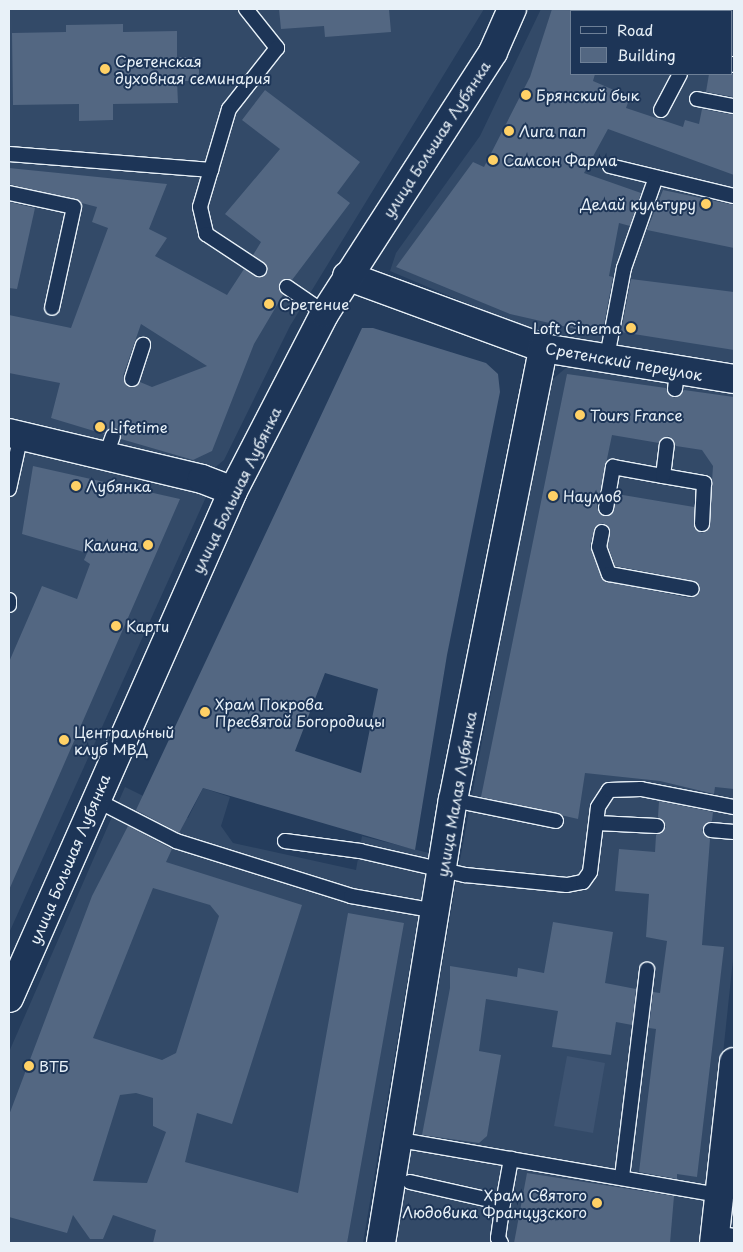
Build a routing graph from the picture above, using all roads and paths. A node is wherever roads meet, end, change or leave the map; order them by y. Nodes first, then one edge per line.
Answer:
1 (246, 9) edge
2 (512, 9) edge
3 (679, 75) edge
4 (697, 99) dead end
5 (734, 106) edge
6 (661, 110) dead end
7 (9, 154) edge
8 (610, 166) dead end
9 (211, 170) junction
10 (655, 180) junction
11 (9, 193) edge
12 (734, 196) edge
13 (259, 269) dead end
14 (347, 276) junction
15 (287, 287) dead end
16 (52, 308) dead end
17 (325, 313) junction
18 (143, 345) dead end
19 (543, 348) junction
20 (606, 362) junction
21 (132, 379) dead end
22 (734, 380) edge
23 (15, 434) edge
24 (667, 445) dead end
25 (663, 476) junction
26 (9, 489) edge
27 (232, 491) junction
28 (606, 508) dead end
29 (702, 524) dead end
30 (602, 532) dead end
31 (692, 589) dead end
32 (9, 600) edge
33 (9, 605) edge
34 (94, 799) junction
35 (453, 800) junction
36 (734, 807) edge
37 (556, 822) dead end
38 (597, 823) junction
39 (657, 826) dead end
40 (711, 830) dead end
41 (734, 832) edge
42 (285, 841) dead end
43 (442, 870) junction
44 (436, 911) junction
45 (647, 970) dead end
46 (9, 998) edge
47 (734, 1062) edge
48 (400, 1140) junction
49 (511, 1159) junction
50 (622, 1177) junction
51 (410, 1182) dead end
52 (724, 1192) edge
53 (503, 1203) junction
54 (721, 1237) edge
55 (381, 1243) edge
56 (501, 1243) edge

1 - 9 lane
2 - 14 street, улица Большая Лубянка
3 - 6 lane
4 - 5 lane
7 - 9 lane
8 - 10 lane
9 - 13 lane
10 - 12 lane
10 - 20 lane
11 - 16 lane
14 - 17 street, улица Большая Лубянка
14 - 19 street, Сретенский переулок
15 - 17 lane
17 - 27 street, улица Большая Лубянка
18 - 21 lane
19 - 20 street, Сретенский переулок
19 - 35 street, улица Малая Лубянка
20 - 22 street, Сретенский переулок
23 - 26 lane
23 - 27 street
24 - 25 lane
25 - 28 lane
25 - 29 lane
27 - 34 street, улица Большая Лубянка
30 - 31 lane
32 - 33 lane
34 - 44 lane
34 - 46 street, улица Большая Лубянка
35 - 37 lane
35 - 43 street, улица Малая Лубянка
36 - 38 lane
38 - 39 lane
38 - 43 lane
40 - 41 lane
42 - 43 lane
43 - 44 street, улица Малая Лубянка
44 - 48 street, улица Малая Лубянка
45 - 50 lane
47 - 52 street
48 - 49 lane
48 - 55 street, улица Малая Лубянка
49 - 50 lane
49 - 53 lane
50 - 52 lane
51 - 53 lane
52 - 54 street
53 - 56 lane

